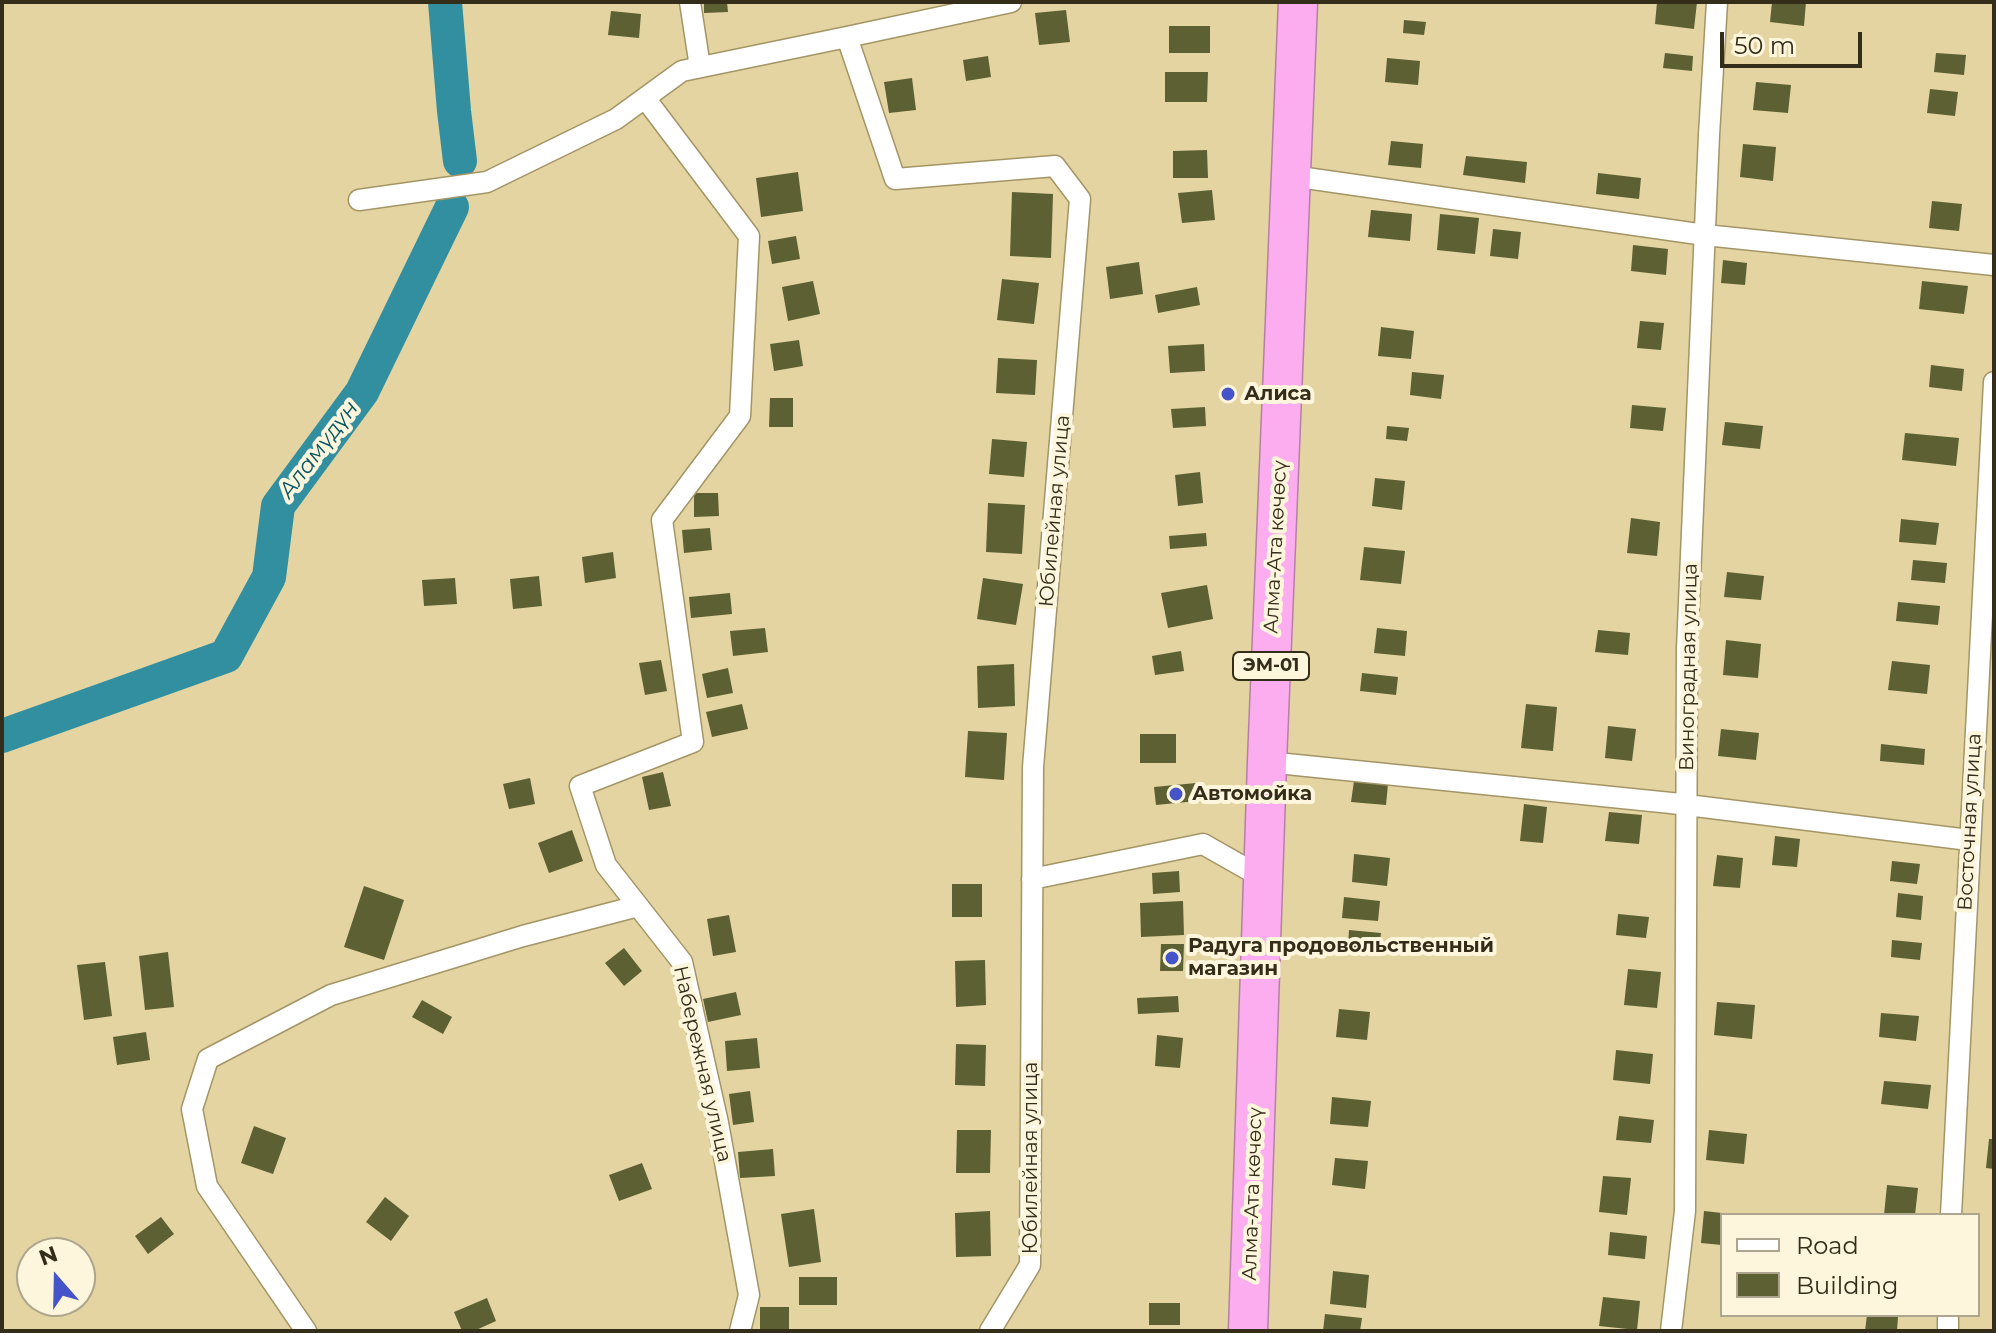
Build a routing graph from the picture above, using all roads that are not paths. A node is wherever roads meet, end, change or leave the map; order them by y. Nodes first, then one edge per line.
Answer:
1 (690, 2) edge
2 (1011, 2) edge
3 (1298, 2) edge
4 (1717, 2) edge
5 (847, 37) junction
6 (700, 67) junction
7 (645, 98) junction
8 (1292, 176) junction
9 (359, 200) dead end
10 (1705, 235) junction
11 (1994, 265) edge
12 (1994, 382) edge
13 (1267, 762) junction
14 (1687, 805) junction
15 (1969, 840) junction
16 (1263, 878) junction
17 (1032, 879) junction
18 (638, 906) junction
19 (1951, 1213) edge
20 (306, 1331) edge
21 (740, 1331) edge
22 (990, 1331) edge
23 (1248, 1331) edge
24 (1671, 1331) edge

1 - 6 street
2 - 5 street
3 - 8 highway, Алма-Ата көчөсү / ЭМ-01
4 - 10 street, Виноградная улица
5 - 6 street
5 - 17 street, Юбилейная улица
6 - 7 street
7 - 9 street
7 - 18 street, Набережная улица
8 - 10 street
8 - 13 highway, Алма-Ата көчөсү / ЭМ-01
10 - 11 street
10 - 14 street, Виноградная улица
12 - 15 street, Восточная улица
13 - 14 street
13 - 16 highway, Алма-Ата көчөсү / ЭМ-01
14 - 15 street
14 - 24 street, Виноградная улица
15 - 19 street, Восточная улица
16 - 17 street
16 - 23 highway, Алма-Ата көчөсү / ЭМ-01
17 - 22 street, Юбилейная улица
18 - 20 street
18 - 21 street, Набережная улица

